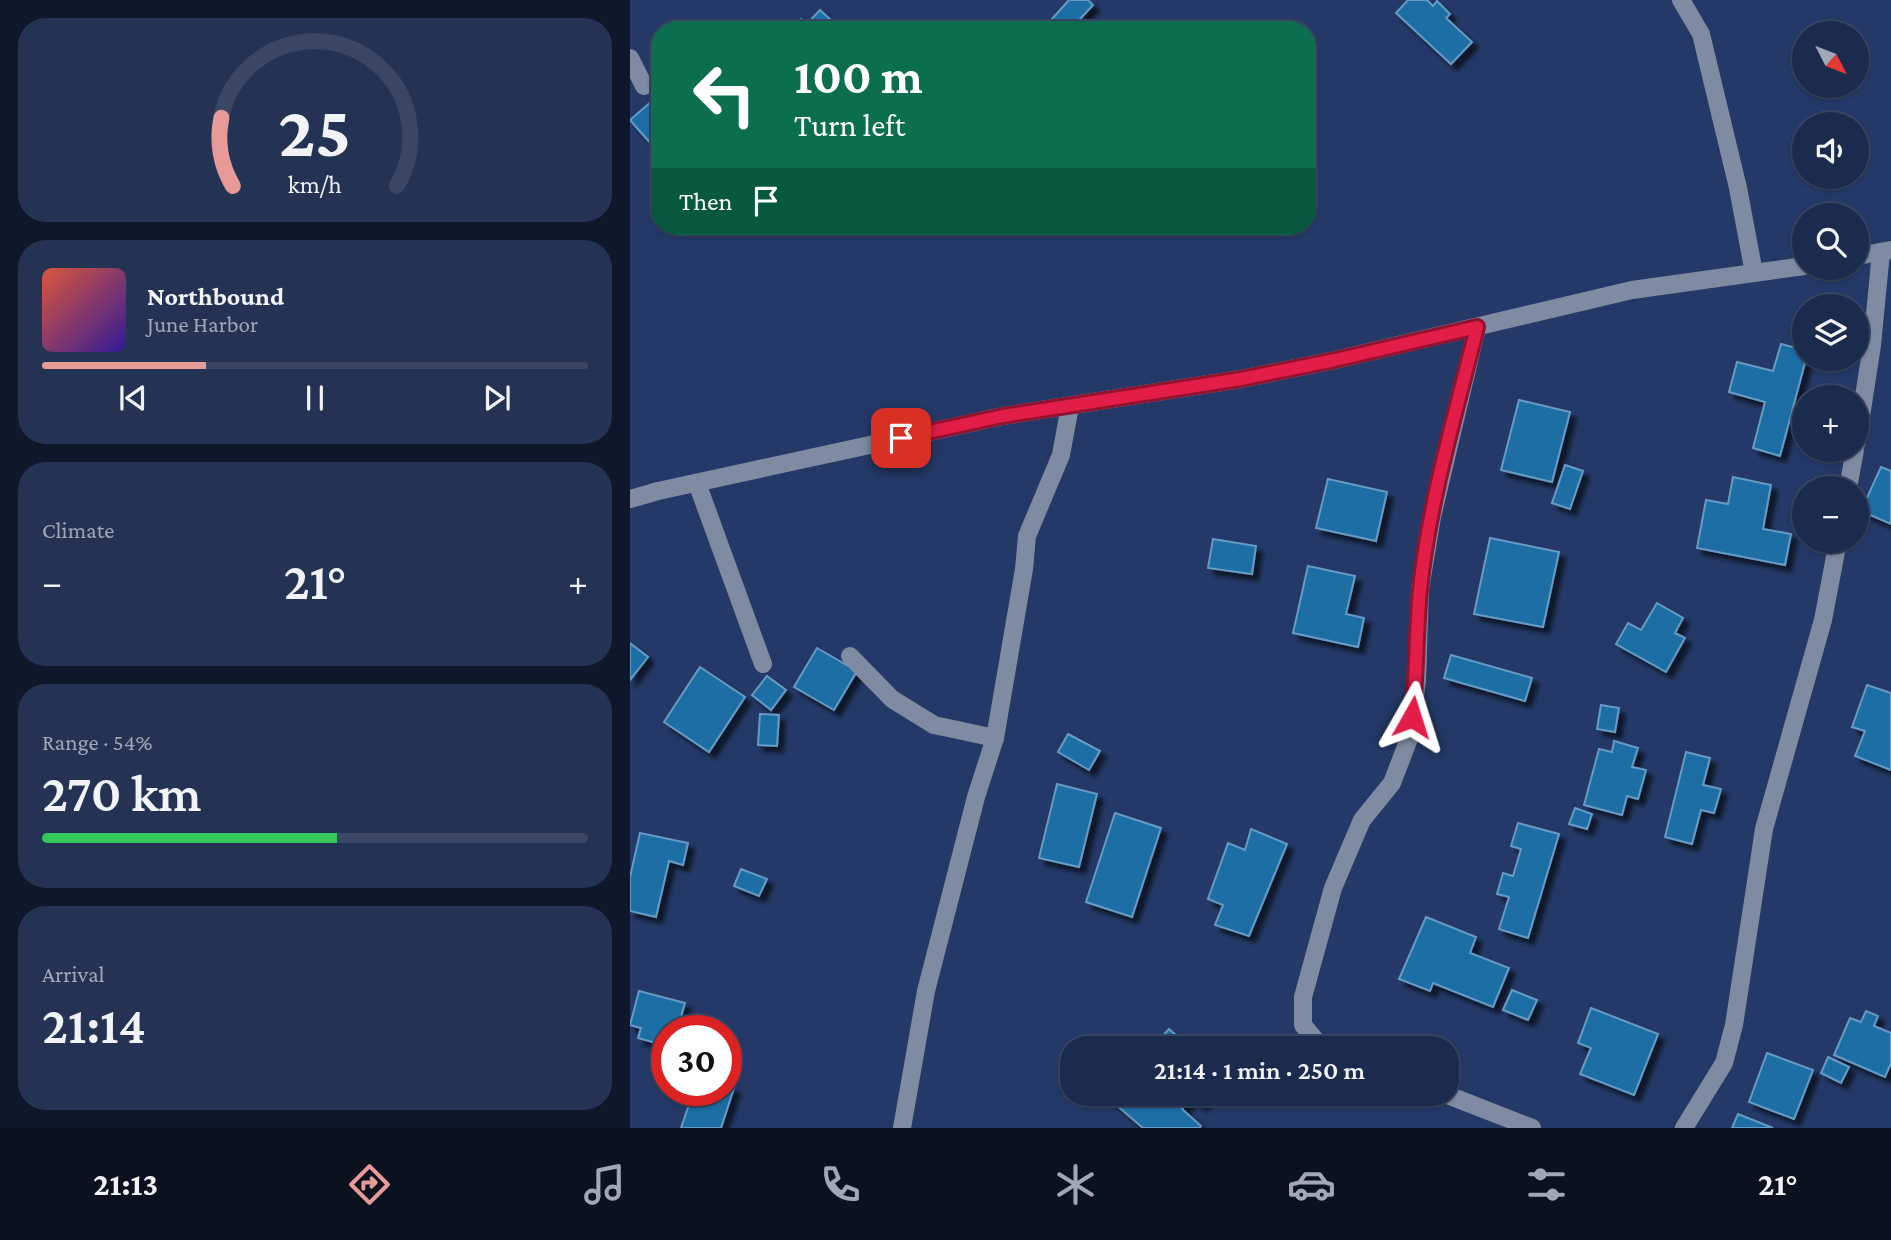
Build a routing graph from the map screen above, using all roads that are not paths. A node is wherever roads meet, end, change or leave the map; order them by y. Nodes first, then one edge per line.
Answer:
1 (1681, 0) edge
2 (630, 58) edge
3 (644, 86) dead end
4 (1886, 251) edge
5 (1792, 267) edge
6 (1754, 273) junction
7 (1477, 327) junction
8 (1866, 385) edge
9 (1070, 406) junction
10 (697, 483) junction
11 (630, 499) edge
12 (1836, 553) edge
13 (850, 656) dead end
14 (763, 664) dead end
15 (995, 738) junction
16 (1312, 1036) edge
17 (1459, 1099) edge
18 (902, 1128) edge
19 (1532, 1128) edge
20 (1684, 1128) edge

1 - 6 street
2 - 3 street
4 - 8 street
5 - 6 street
6 - 7 street
7 - 9 street
7 - 16 street
9 - 10 street
9 - 15 street
10 - 11 street
10 - 14 street
12 - 20 street
13 - 15 street
15 - 18 street
17 - 19 street

